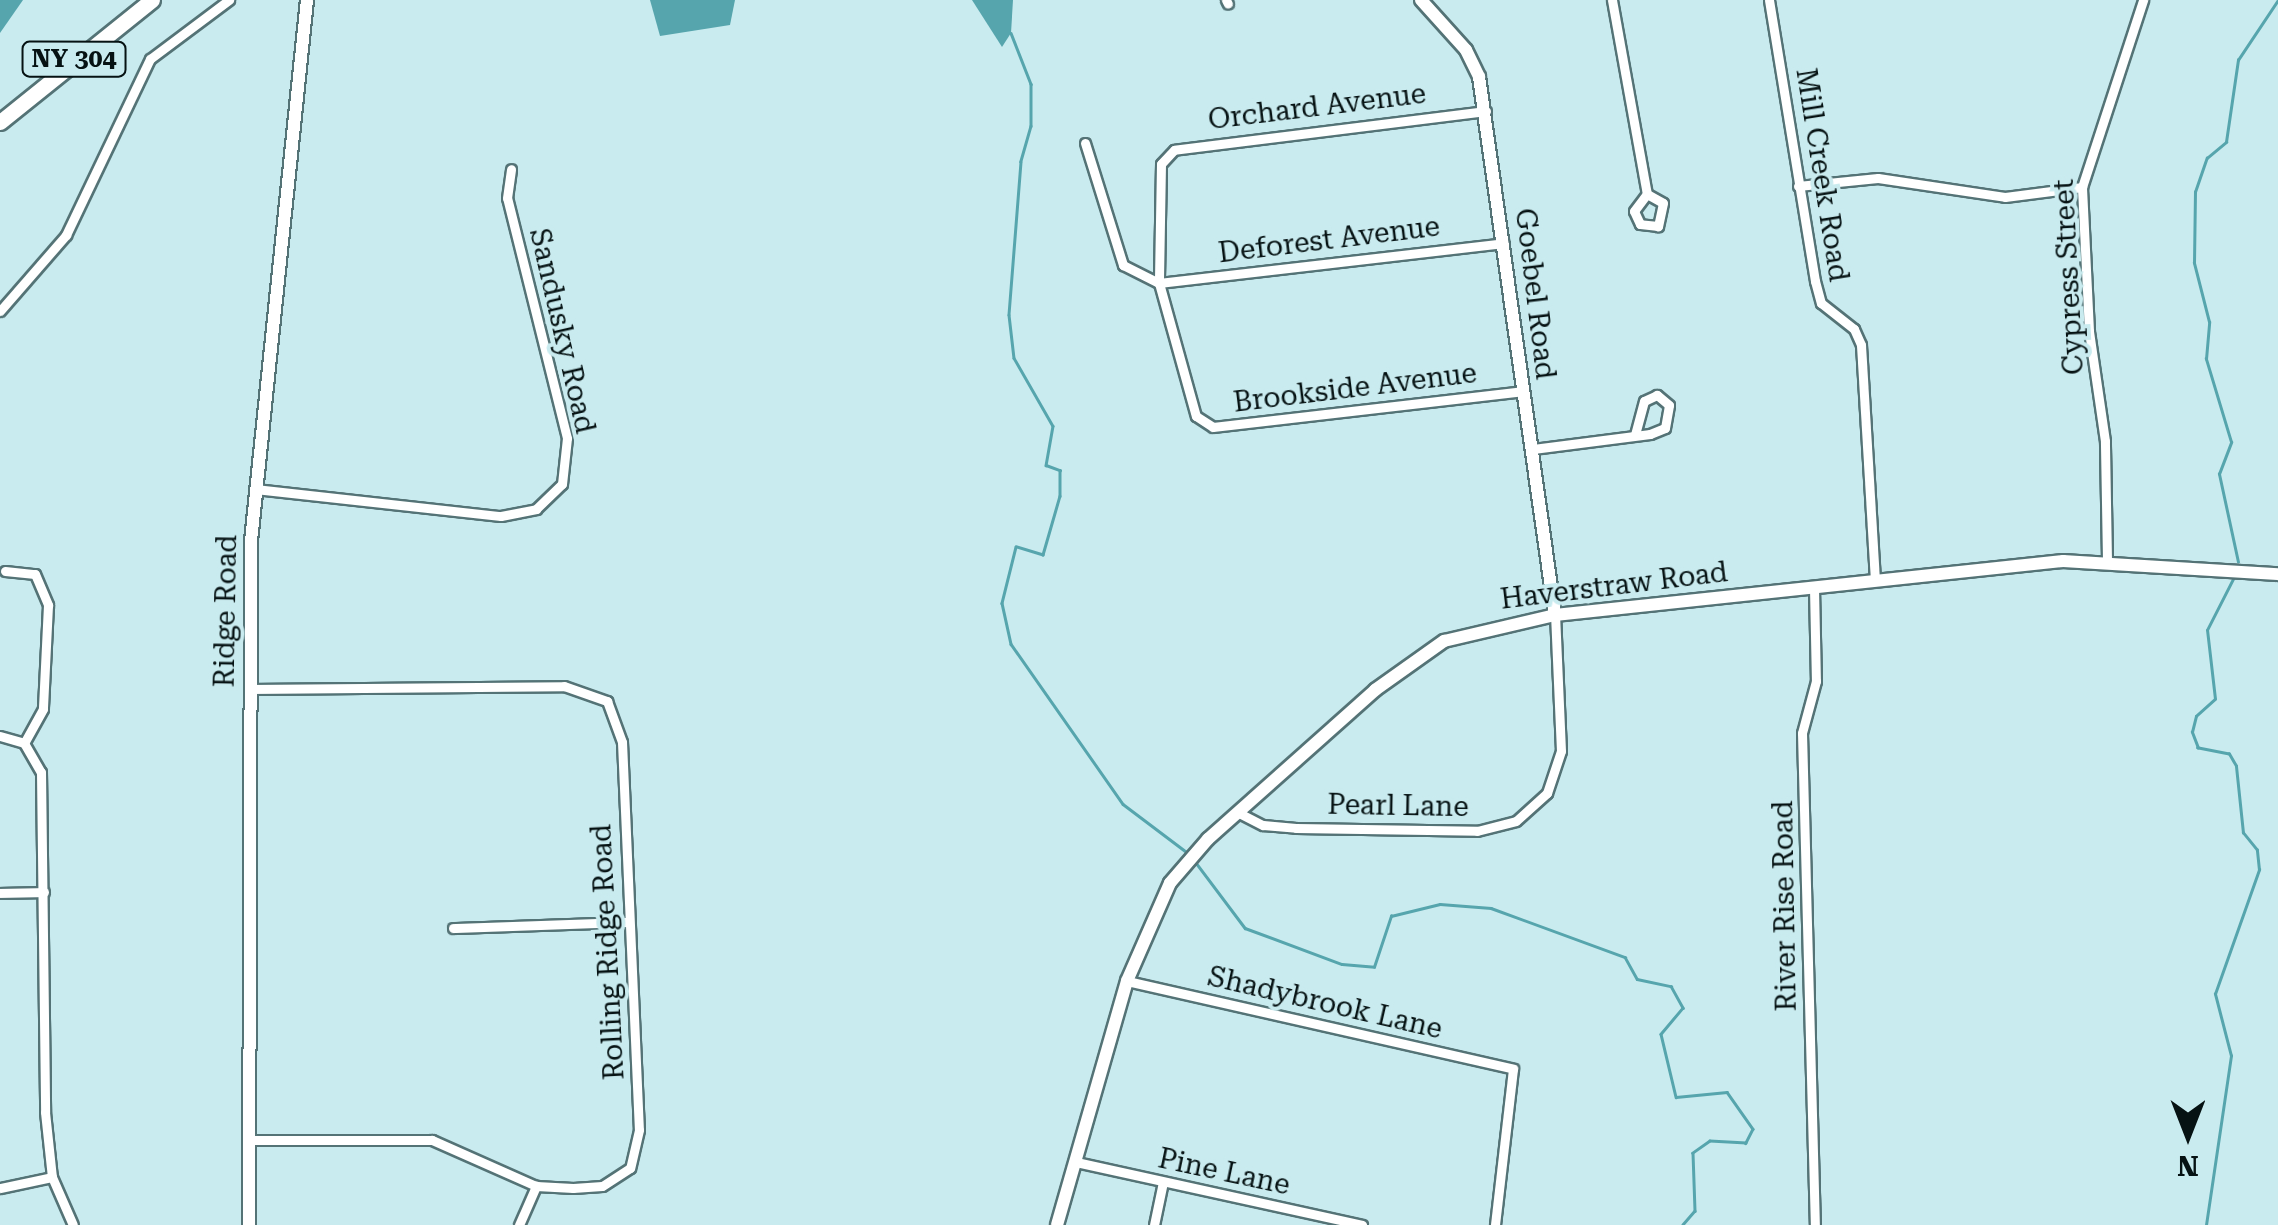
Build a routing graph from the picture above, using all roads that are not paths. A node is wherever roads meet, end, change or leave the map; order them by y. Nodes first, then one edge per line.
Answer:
1 (152, 0) edge
2 (229, 0) edge
3 (307, 0) edge
4 (1421, 0) edge
5 (1612, 0) edge
6 (1769, 0) edge
7 (2143, 0) edge
8 (1486, 110) junction
9 (0, 122) edge
10 (1085, 142) dead end
11 (510, 169) dead end
12 (1798, 186) junction
13 (2082, 187) junction
14 (1647, 194) dead end
15 (1504, 242) junction
16 (1160, 283) junction
17 (0, 311) edge
18 (1522, 390) junction
19 (1635, 434) junction
20 (1533, 449) junction
21 (256, 490) junction
22 (2107, 560) junction
23 (4, 571) dead end
24 (2278, 574) edge
25 (1875, 580) junction
26 (1814, 588) junction
27 (1554, 614) junction
28 (248, 689) junction
29 (0, 736) edge
30 (24, 744) junction
31 (1237, 812) junction
32 (44, 892) junction
33 (0, 893) edge
34 (628, 922) junction
35 (453, 928) dead end
36 (1127, 981) junction
37 (250, 1140) junction
38 (1076, 1162) junction
39 (52, 1177) junction
40 (1163, 1182) junction
41 (536, 1186) junction
42 (0, 1188) edge
43 (73, 1225) edge
44 (249, 1225) edge
45 (518, 1225) edge
46 (1057, 1225) edge
47 (1154, 1225) edge
48 (1362, 1225) edge
49 (1495, 1225) edge
50 (1814, 1225) edge

1 - 9 main road, NY 304
2 - 17 street
3 - 21 street, Ridge Road
4 - 8 street, Goebel Road
5 - 14 street
6 - 12 street, Mill Creek Road
7 - 13 street, Cypress Street
8 - 15 street, Goebel Road
8 - 16 street, Orchard Avenue
10 - 16 street
11 - 21 street, Sandusky Road
12 - 13 street
12 - 25 street, Mill Creek Road
13 - 22 street, Cypress Street
15 - 16 street, Deforest Avenue
15 - 18 street, Goebel Road
16 - 18 street, Brookside Avenue
18 - 20 street, Goebel Road
19 - 19 street
19 - 20 street
20 - 27 street, Goebel Road
21 - 28 street, Ridge Road
22 - 24 street, Haverstraw Road
22 - 25 street, Haverstraw Road
23 - 30 street
25 - 26 street, Haverstraw Road
26 - 27 street, Haverstraw Road
26 - 50 street, River Rise Road
27 - 31 street, Haverstraw Road
27 - 31 street, Pearl Lane
28 - 34 street, Rolling Ridge Road
28 - 37 street, Ridge Road
29 - 30 street
30 - 32 street
31 - 36 street, Haverstraw Road
32 - 33 street
32 - 39 street
34 - 35 street
34 - 41 street, Rolling Ridge Road
36 - 38 street, Haverstraw Road
36 - 49 street, Shadybrook Lane
37 - 41 street, Rolling Ridge Road
37 - 44 street, Ridge Road
38 - 40 street, Pine Lane
38 - 46 street, Haverstraw Road
39 - 42 street
39 - 43 street
40 - 47 street
40 - 48 street, Pine Lane
41 - 45 street

